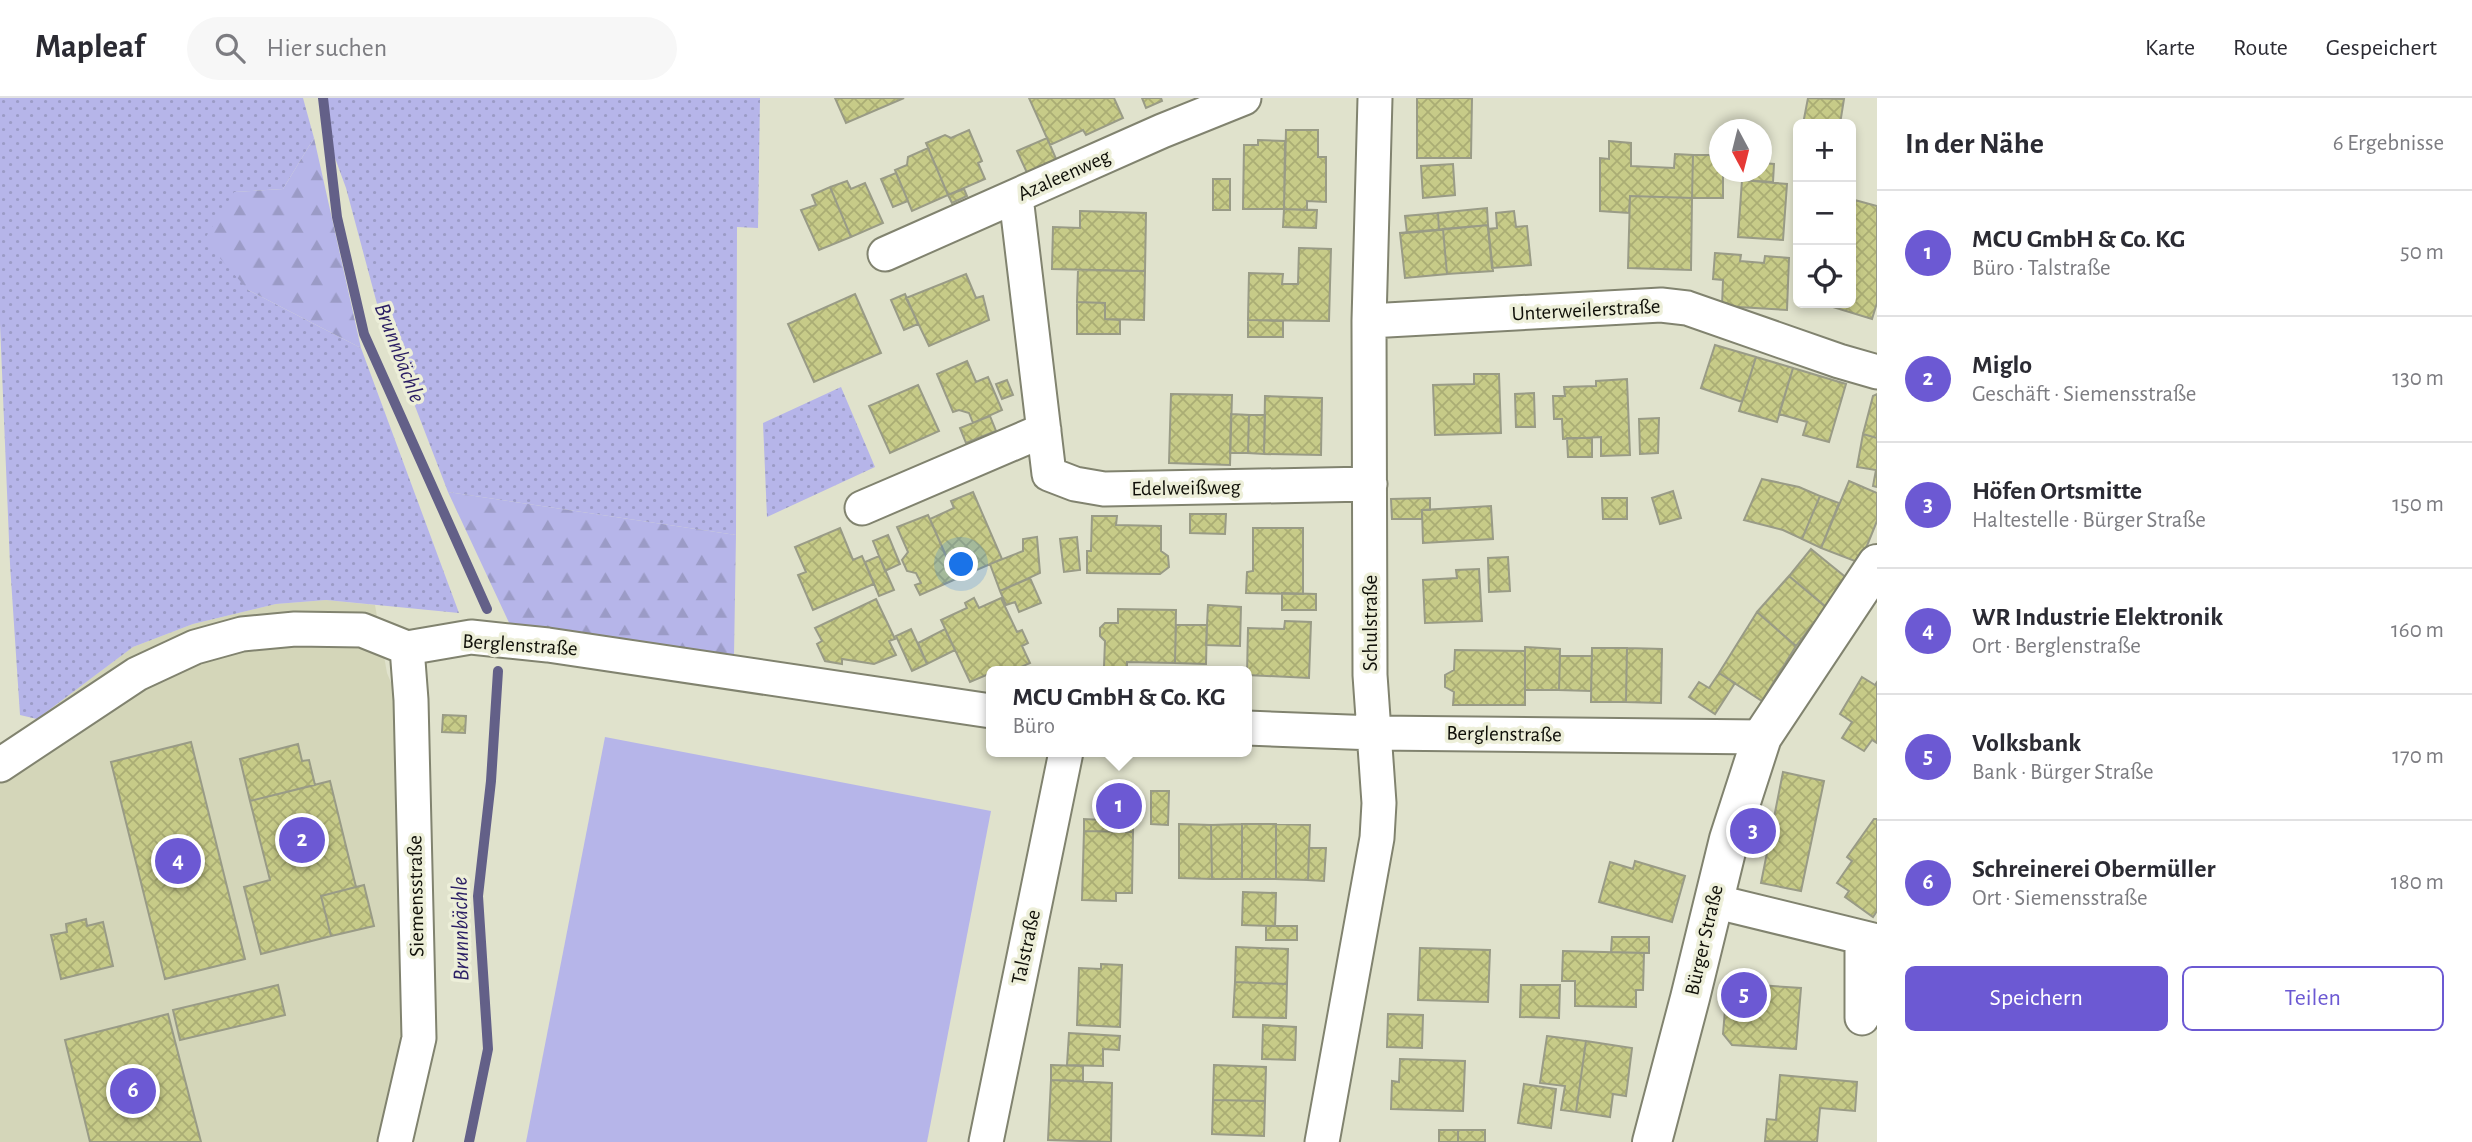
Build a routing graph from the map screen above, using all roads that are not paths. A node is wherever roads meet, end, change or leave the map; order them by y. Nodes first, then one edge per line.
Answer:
1 (1244, 98) edge
2 (1375, 98) edge
3 (1016, 197) junction
4 (885, 254) dead end
5 (1369, 321) junction
6 (1877, 372) edge
7 (1044, 430) junction
8 (1370, 484) junction
9 (862, 508) dead end
10 (1877, 564) edge
11 (407, 648) junction
12 (986, 709) edge
13 (1252, 729) edge
14 (1375, 733) junction
15 (1762, 737) junction
16 (1065, 757) edge
17 (0, 765) edge
18 (1713, 901) junction
19 (1869, 940) edge
20 (1862, 1018) dead end
21 (394, 1142) edge
22 (986, 1142) edge
23 (1322, 1142) edge
24 (1652, 1142) edge

1 - 3 street, Azaleenweg
2 - 5 street, Schulstraße
3 - 4 street, Azaleenweg
3 - 7 street, Edelweißweg
5 - 6 street, Unterweilerstraße
5 - 8 street, Schulstraße
7 - 8 street, Edelweißweg
7 - 9 street
8 - 14 street, Schulstraße
10 - 15 street, Bürger Straße
11 - 12 street, Berglenstraße
11 - 17 street
11 - 21 street, Siemensstraße
13 - 14 street, Berglenstraße
14 - 15 street, Berglenstraße
14 - 23 street, Schulstraße
15 - 18 street, Bürger Straße
16 - 22 street, Talstraße
18 - 19 street
18 - 24 street, Bürger Straße
19 - 20 street

